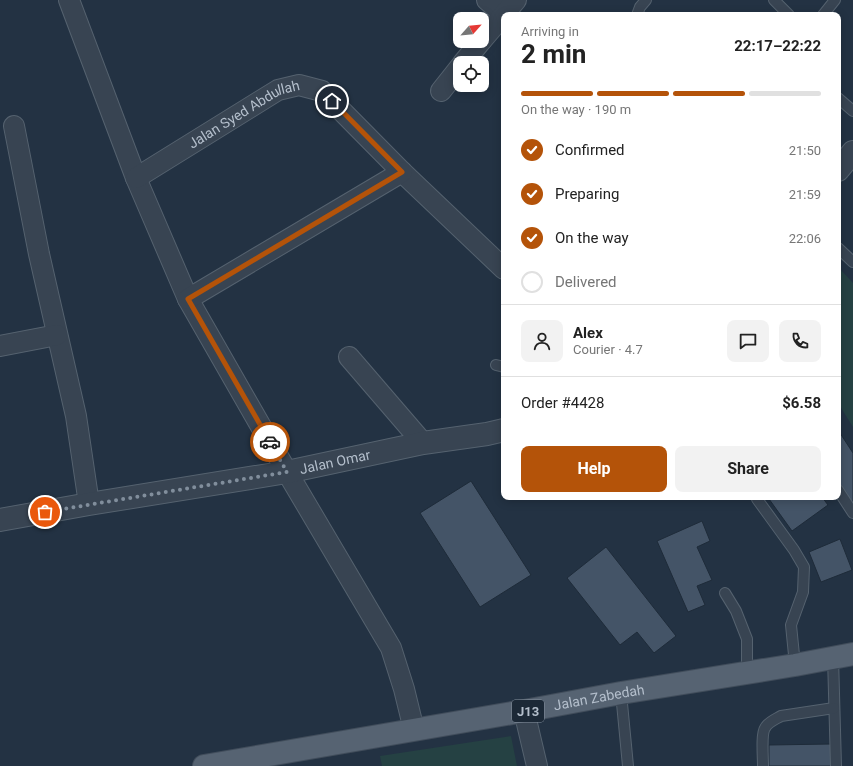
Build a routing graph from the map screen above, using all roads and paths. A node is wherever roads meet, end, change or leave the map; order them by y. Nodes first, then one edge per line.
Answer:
1 (69, 0) edge
2 (487, 0) edge
3 (646, 0) edge
4 (774, 0) edge
5 (835, 0) edge
6 (508, 9) edge
7 (638, 12) edge
8 (786, 12) edge
9 (825, 12) edge
10 (501, 17) edge
11 (489, 31) edge
12 (475, 48) edge
13 (468, 56) edge
14 (453, 76) edge
15 (441, 91) dead end
16 (841, 101) edge
17 (853, 111) edge
18 (14, 126) dead end
19 (853, 152) edge
20 (841, 166) edge
21 (402, 172) junction
22 (136, 178) junction
23 (841, 251) edge
24 (853, 262) edge
25 (501, 266) edge
26 (188, 299) junction
27 (57, 335) junction
28 (0, 346) edge
29 (349, 357) dead end
30 (501, 431) edge
31 (423, 443) junction
32 (287, 472) junction
33 (841, 495) edge
34 (758, 500) edge
35 (90, 504) junction
36 (853, 513) edge
37 (0, 520) edge
38 (725, 593) dead end
39 (843, 655) edge
40 (795, 665) junction
41 (747, 672) junction
42 (621, 693) junction
43 (834, 708) junction
44 (524, 712) junction
45 (414, 730) junction
46 (204, 766) edge
47 (537, 766) edge
48 (628, 766) edge
49 (763, 766) edge
50 (836, 766) edge

1 - 22 street
2 - 6 street
3 - 7 lane
4 - 8 lane
5 - 9 lane
10 - 11 street
12 - 13 street
14 - 15 street
16 - 17 lane
18 - 27 street
19 - 20 street
21 - 22 street, Jalan Syed Abdullah
21 - 25 street, Jalan Syed Abdullah
21 - 26 street
22 - 26 street
23 - 24 lane
26 - 32 street
27 - 28 street
27 - 35 street
29 - 31 street
30 - 31 street, Jalan Omar
31 - 32 street, Jalan Omar
32 - 35 street, Jalan Omar
32 - 45 street
33 - 36 lane
34 - 40 lane
35 - 37 street, Jalan Omar
38 - 41 lane
39 - 40 main road, Jalan Zabedah / J13
39 - 43 lane
40 - 41 main road, Jalan Zabedah / J13
41 - 42 main road, Jalan Zabedah / J13
42 - 44 main road, Jalan Zabedah / J13
42 - 48 lane
43 - 49 lane
43 - 50 lane
44 - 45 main road, Jalan Zabedah / J13
44 - 47 street
45 - 46 main road, Jalan Zabedah / J13

